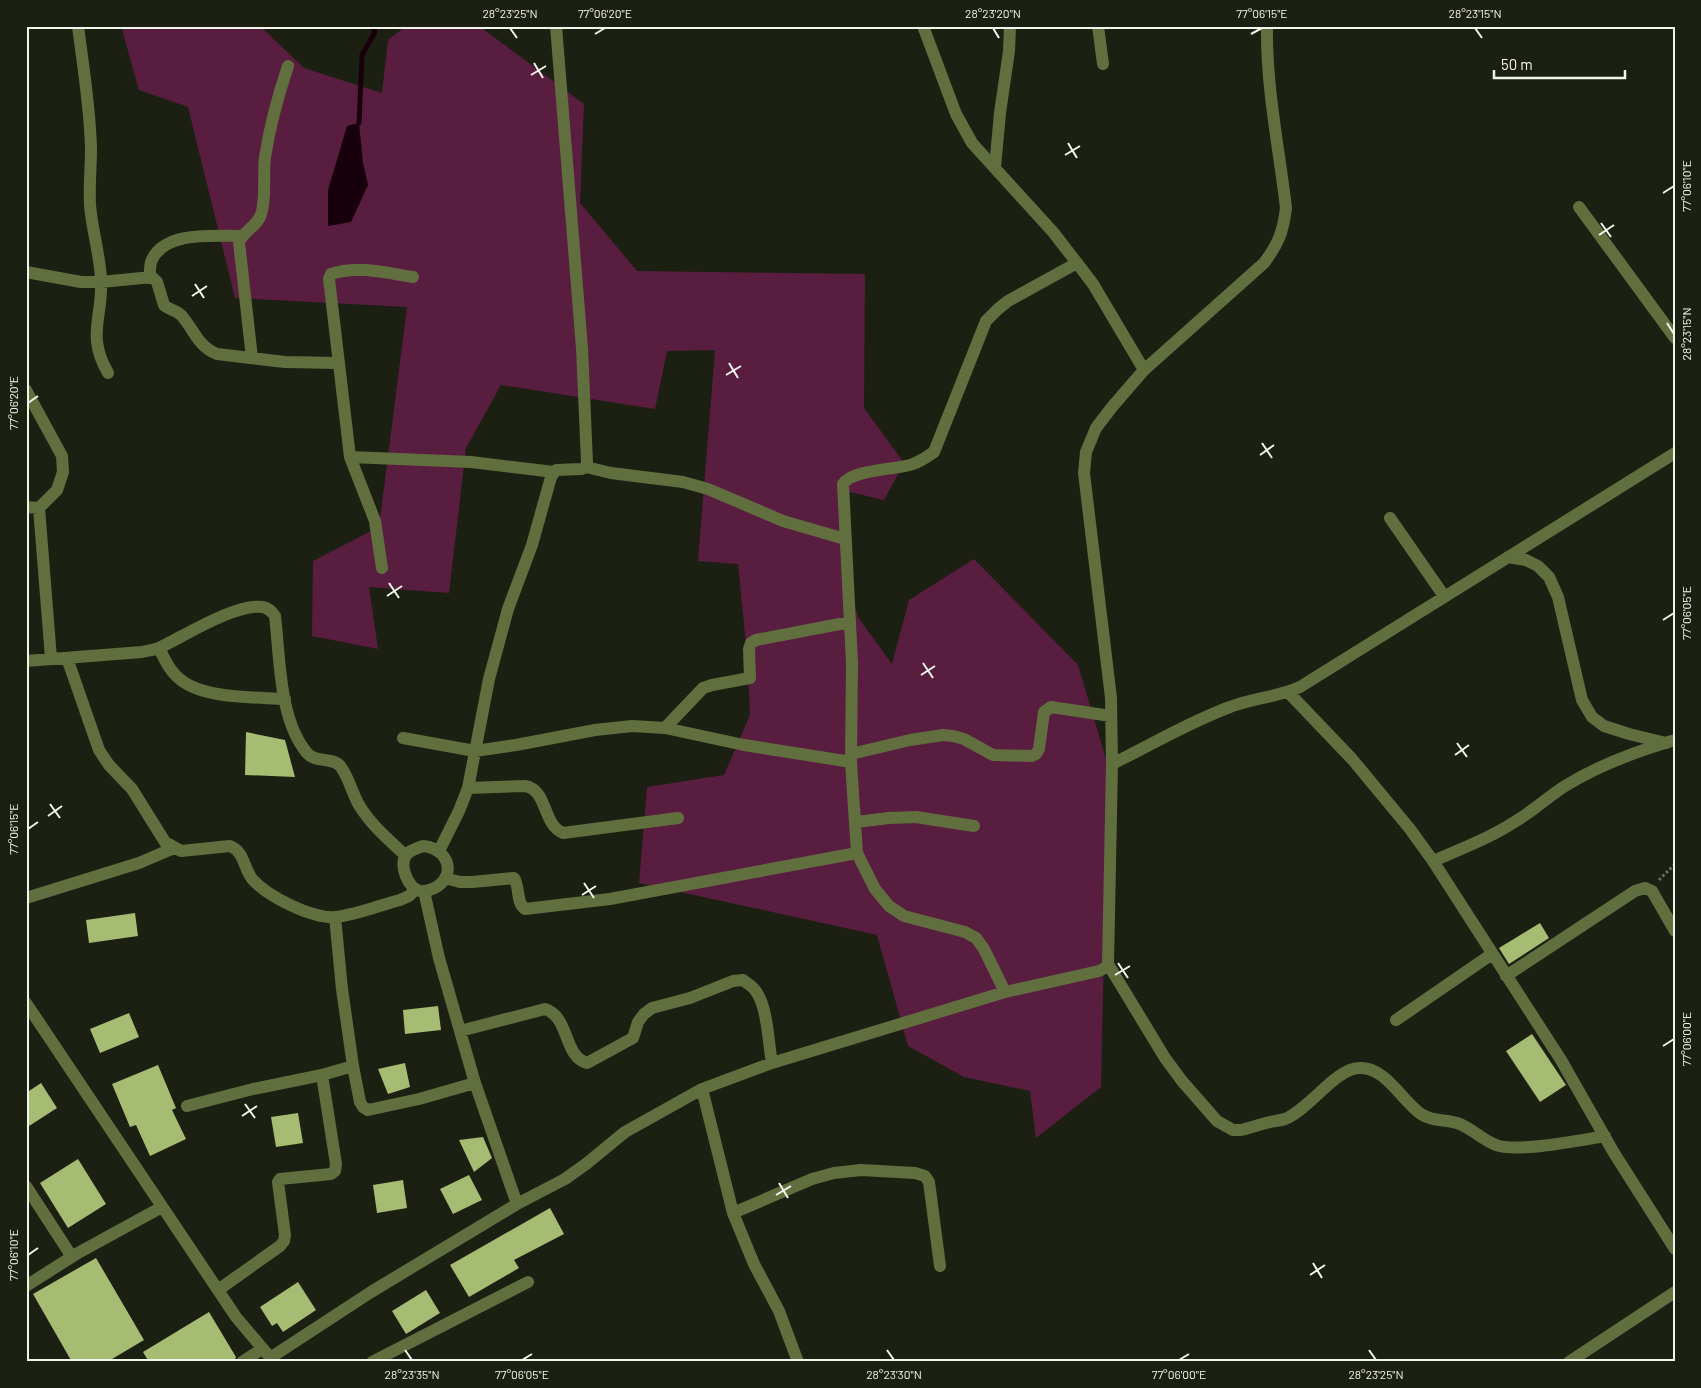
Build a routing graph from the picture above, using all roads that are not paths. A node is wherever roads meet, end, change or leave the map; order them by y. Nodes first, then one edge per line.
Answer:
1 (78, 26) edge
2 (556, 26) edge
3 (923, 26) edge
4 (1010, 26) edge
5 (1098, 26) edge
6 (1267, 26) edge
7 (1103, 64) dead end
8 (288, 66) dead end
9 (995, 167) junction
10 (1579, 207) dead end
11 (242, 236) junction
12 (1077, 263) junction
13 (26, 272) edge
14 (413, 277) dead end
15 (149, 278) junction
16 (101, 282) junction
17 (1675, 338) edge
18 (252, 358) junction
19 (337, 363) junction
20 (1144, 370) junction
21 (108, 373) dead end
22 (26, 390) edge
23 (1675, 453) edge
24 (350, 457) junction
25 (586, 467) junction
26 (554, 472) junction
27 (33, 507) edge
28 (1390, 518) dead end
29 (845, 539) junction
30 (1508, 556) junction
31 (382, 568) dead end
32 (1444, 596) junction
33 (850, 622) junction
34 (159, 648) junction
35 (51, 658) junction
36 (67, 658) junction
37 (26, 661) edge
38 (1288, 692) junction
39 (285, 699) junction
40 (1111, 716) junction
41 (665, 728) junction
42 (403, 738) dead end
43 (1670, 742) edge
44 (475, 751) junction
45 (851, 758) junction
46 (1112, 764) junction
47 (468, 788) junction
48 (678, 818) dead end
49 (856, 822) junction
50 (974, 826) dead end
51 (174, 848) junction
52 (439, 851) junction
53 (857, 853) junction
54 (406, 856) junction
55 (1433, 861) junction
56 (445, 878) junction
57 (420, 890) junction
58 (26, 898) edge
59 (335, 917) junction
60 (1675, 931) edge
61 (1492, 954) junction
62 (1108, 964) junction
63 (1506, 976) junction
64 (1005, 992) junction
65 (26, 1003) edge
66 (1396, 1020) dead end
67 (460, 1030) junction
68 (772, 1063) junction
69 (353, 1066) junction
70 (322, 1075) junction
71 (475, 1083) junction
72 (702, 1089) junction
73 (187, 1106) dead end
74 (1605, 1136) junction
75 (26, 1186) edge
76 (517, 1204) junction
77 (162, 1206) junction
78 (733, 1213) junction
79 (1675, 1249) edge
80 (72, 1257) junction
81 (940, 1266) dead end
82 (528, 1282) dead end
83 (26, 1286) edge
84 (218, 1290) junction
85 (1675, 1292) edge
86 (269, 1356) edge
87 (242, 1362) edge
88 (372, 1362) edge
89 (798, 1362) edge
90 (1569, 1362) edge

1 - 16 street
2 - 25 street
3 - 9 street
4 - 9 street
5 - 7 street
6 - 20 street
8 - 11 street
9 - 12 street
10 - 17 street
11 - 15 street
11 - 18 street
12 - 20 street
12 - 29 street
13 - 16 street
14 - 19 street
15 - 16 street
15 - 18 street
16 - 21 street
18 - 19 street
19 - 24 street
20 - 40 street
22 - 27 street
23 - 30 street
24 - 26 street
24 - 31 street
25 - 26 street
25 - 29 street
26 - 44 street
27 - 35 street
28 - 32 street
29 - 33 street
30 - 32 street
30 - 43 street
32 - 38 street
33 - 41 street
33 - 45 street
34 - 36 street
34 - 39 street
34 - 39 street
35 - 36 street
35 - 37 street
36 - 51 street
38 - 46 street
38 - 55 street
39 - 54 street
40 - 45 street
40 - 46 street
41 - 44 street
41 - 45 street
42 - 44 street
43 - 55 street
44 - 47 street
45 - 49 street
46 - 62 street
47 - 48 street
47 - 52 street
49 - 50 street
49 - 53 street
51 - 58 street
51 - 59 street
52 - 54 street
52 - 56 street
53 - 56 street
53 - 64 street
54 - 57 street
55 - 61 street
56 - 57 street
57 - 59 street
57 - 67 street
59 - 69 street
60 - 63 street
61 - 63 street
61 - 66 street
62 - 64 street
62 - 74 street
63 - 74 street
64 - 68 street
65 - 77 street
67 - 68 street
67 - 71 street
68 - 72 street
69 - 70 street
69 - 71 street
70 - 73 street
70 - 84 street
71 - 76 street
72 - 76 street
72 - 78 street
74 - 79 street
75 - 80 street
76 - 86 street
77 - 80 street
77 - 84 street
78 - 81 street
78 - 89 street
80 - 83 street
82 - 88 street
84 - 86 street
85 - 90 street
86 - 87 street

